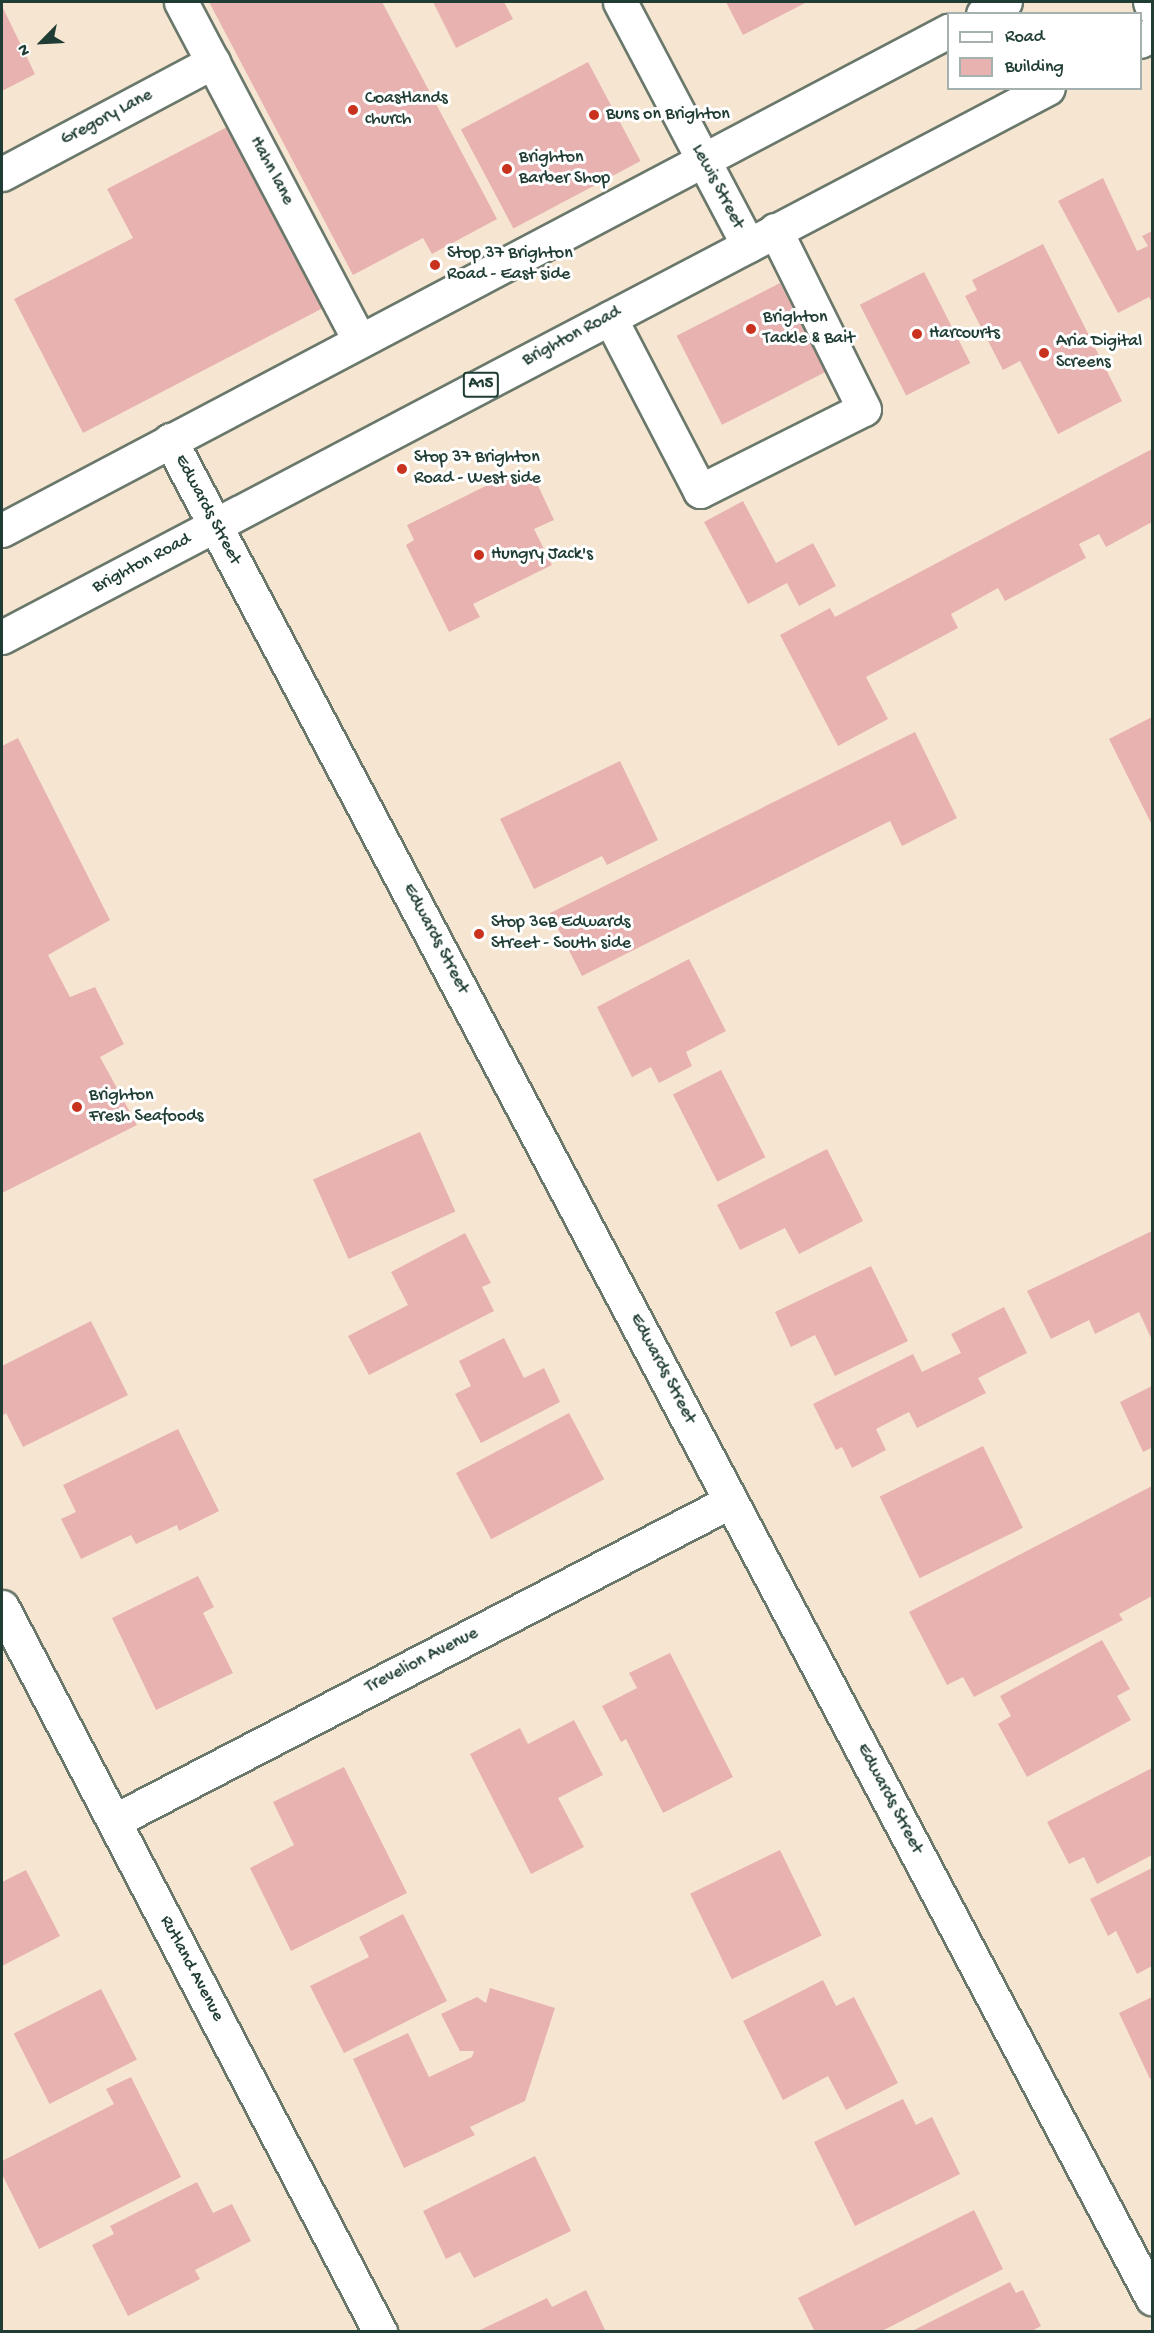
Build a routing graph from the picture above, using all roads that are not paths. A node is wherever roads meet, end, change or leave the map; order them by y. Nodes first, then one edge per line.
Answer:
1 (181, 2) edge
2 (620, 2) edge
3 (1005, 2) edge
4 (1150, 2) edge
5 (1152, 7) edge
6 (986, 12) edge
7 (947, 33) edge
8 (213, 63) junction
9 (1044, 90) edge
10 (704, 160) junction
11 (2, 174) edge
12 (762, 238) junction
13 (610, 318) junction
14 (360, 341) junction
15 (170, 440) junction
16 (215, 525) junction
17 (2, 530) edge
18 (2, 638) edge
19 (731, 1501) junction
20 (2, 1607) edge
21 (114, 1821) junction
22 (1152, 2298) edge
23 (380, 2331) edge

1 - 8 street, Hahn lane
2 - 10 street, Lewis Street
3 - 6 street
4 - 5 street
7 - 10 street
8 - 11 street, Gregory Lane
8 - 14 street, Hahn lane
9 - 12 street, Brighton Road / A15
10 - 12 street, Lewis Street
10 - 14 street
12 - 13 street, Brighton Road / A15
12 - 13 street, Lewis Street
13 - 16 street, Brighton Road / A15
14 - 15 street
15 - 16 street, Edwards Street
15 - 17 street
16 - 18 street, Brighton Road / A15
16 - 19 street, Edwards Street
19 - 21 street, Trevelion Avenue
19 - 22 street, Edwards Street
20 - 21 street, Rutland Avenue
21 - 23 street, Rutland Avenue

